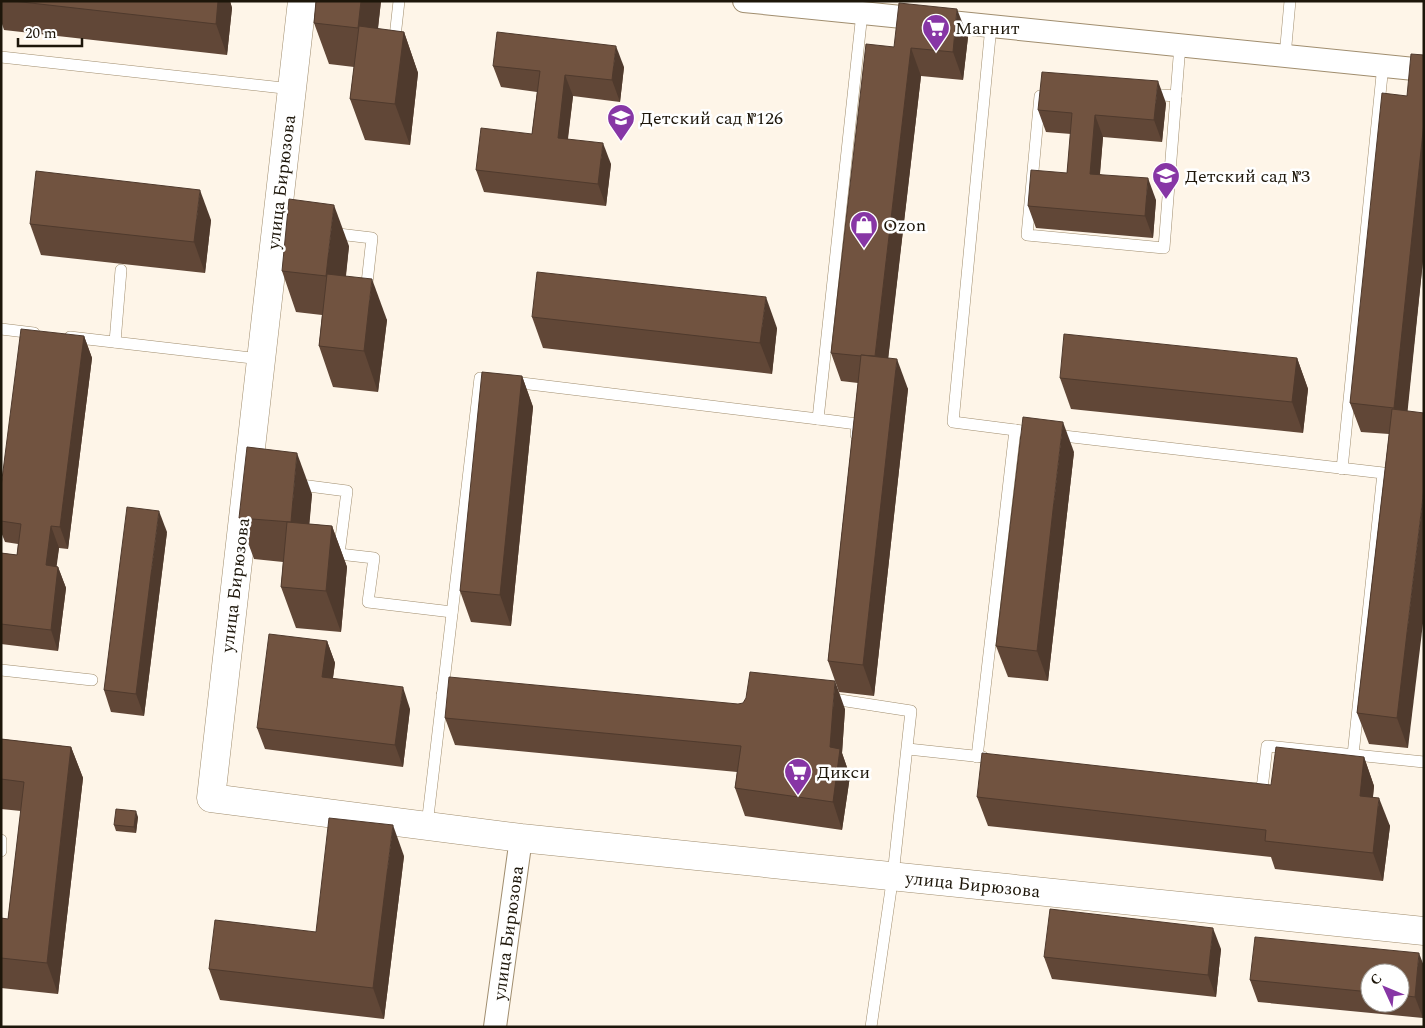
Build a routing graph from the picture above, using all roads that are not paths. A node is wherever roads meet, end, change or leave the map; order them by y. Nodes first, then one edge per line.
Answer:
1 (302, 1) edge
2 (399, 1) edge
3 (744, 1) edge
4 (1290, 1) edge
5 (890, 8) edge
6 (862, 13) junction
7 (991, 26) junction
8 (1180, 45) junction
9 (393, 54) edge
10 (1285, 56) junction
11 (1, 57) edge
12 (1383, 66) junction
13 (1424, 70) edge
14 (1041, 85) edge
15 (292, 90) junction
16 (1138, 93) edge
17 (1176, 96) junction
18 (314, 232) edge
19 (121, 270) dead end
20 (364, 301) edge
21 (1, 329) edge
22 (115, 342) junction
23 (261, 359) junction
24 (818, 419) junction
25 (1015, 430) junction
26 (855, 444) edge
27 (1342, 469) junction
28 (283, 483) edge
29 (452, 612) junction
30 (1, 670) edge
31 (92, 680) dead end
32 (442, 695) junction
33 (811, 697) edge
34 (472, 698) edge
35 (908, 749) junction
36 (1353, 755) junction
37 (977, 757) junction
38 (997, 759) edge
39 (1424, 762) edge
40 (1242, 787) edge
41 (427, 826) junction
42 (521, 838) junction
43 (1, 840) edge
44 (1, 851) edge
45 (893, 875) junction
46 (1424, 931) edge
47 (495, 1027) edge
48 (871, 1027) edge

1 - 15 street, улица Бирюзова
2 - 9 lane
3 - 6 street
4 - 10 lane
5 - 6 street
5 - 7 street
6 - 24 lane
7 - 8 street
7 - 25 lane
8 - 10 street
8 - 17 lane
10 - 12 street
11 - 15 lane
12 - 13 street
12 - 27 lane
14 - 17 lane
15 - 23 street, улица Бирюзова
16 - 17 lane
18 - 20 lane
19 - 22 lane
21 - 22 lane
22 - 23 lane
23 - 41 street, улица Бирюзова
24 - 26 lane
24 - 29 lane
25 - 27 lane
25 - 37 lane
27 - 36 lane
28 - 29 lane
29 - 32 lane
30 - 31 lane
32 - 34 lane
32 - 41 lane
33 - 35 lane
35 - 37 lane
35 - 45 lane
36 - 39 lane
36 - 40 lane
37 - 38 lane
41 - 42 street, улица Бирюзова
42 - 45 street, улица Бирюзова
42 - 47 street, улица Бирюзова
43 - 44 lane
45 - 46 street, улица Бирюзова
45 - 48 lane

